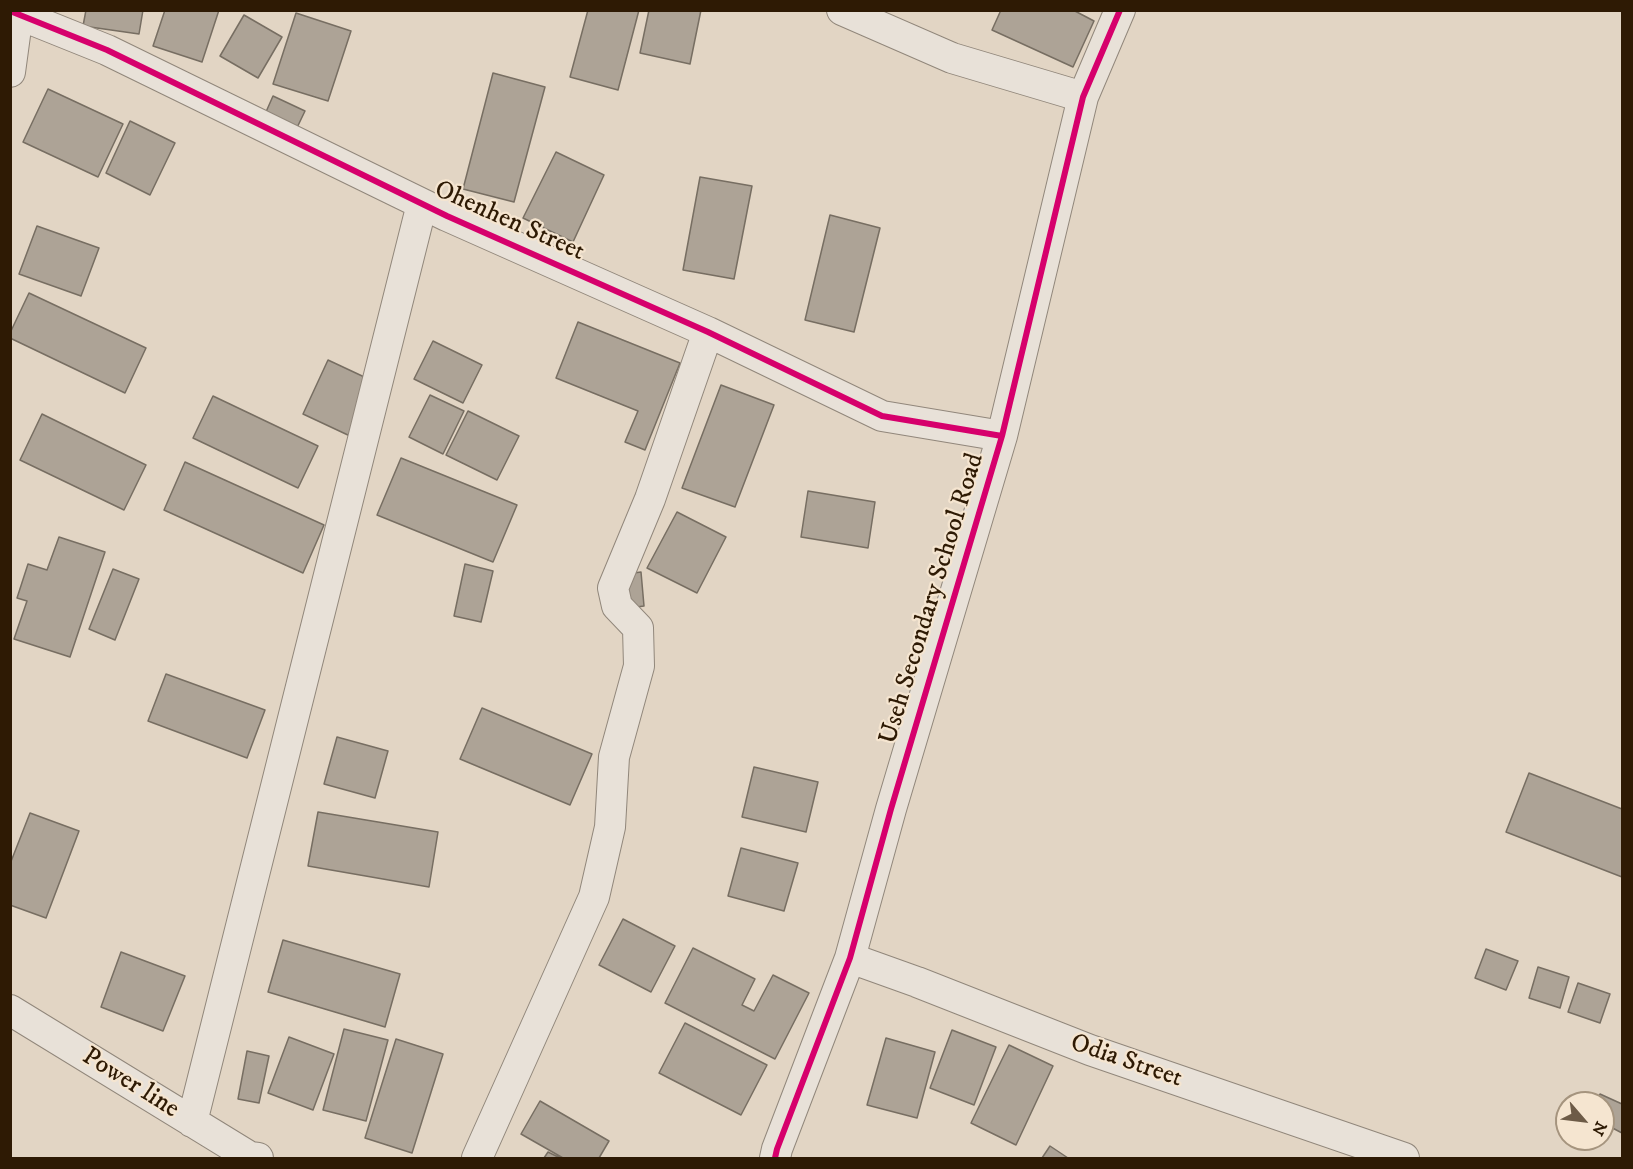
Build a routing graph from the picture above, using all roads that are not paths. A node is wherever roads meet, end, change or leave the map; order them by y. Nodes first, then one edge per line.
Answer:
1 (842, 10) edge
2 (1120, 10) edge
3 (14, 12) edge
4 (10, 72) edge
5 (1083, 98) junction
6 (423, 204) junction
7 (708, 332) junction
8 (1002, 436) junction
9 (850, 958) junction
10 (10, 1010) edge
11 (192, 1122) junction
12 (252, 1158) edge
13 (477, 1158) edge
14 (775, 1158) edge
15 (1404, 1158) edge

1 - 5 street
2 - 5 street, Useh Secondary School Road
3 - 4 street
3 - 6 street, Ohenhen Street
5 - 8 street, Useh Secondary School Road
6 - 7 street, Ohenhen Street
6 - 11 street
7 - 8 street, Ohenhen Street
7 - 13 street
8 - 9 street, Useh Secondary School Road
9 - 14 street, Useh Secondary School Road
9 - 15 street, Odia Street
10 - 11 street, Power line
11 - 12 street, Power line

